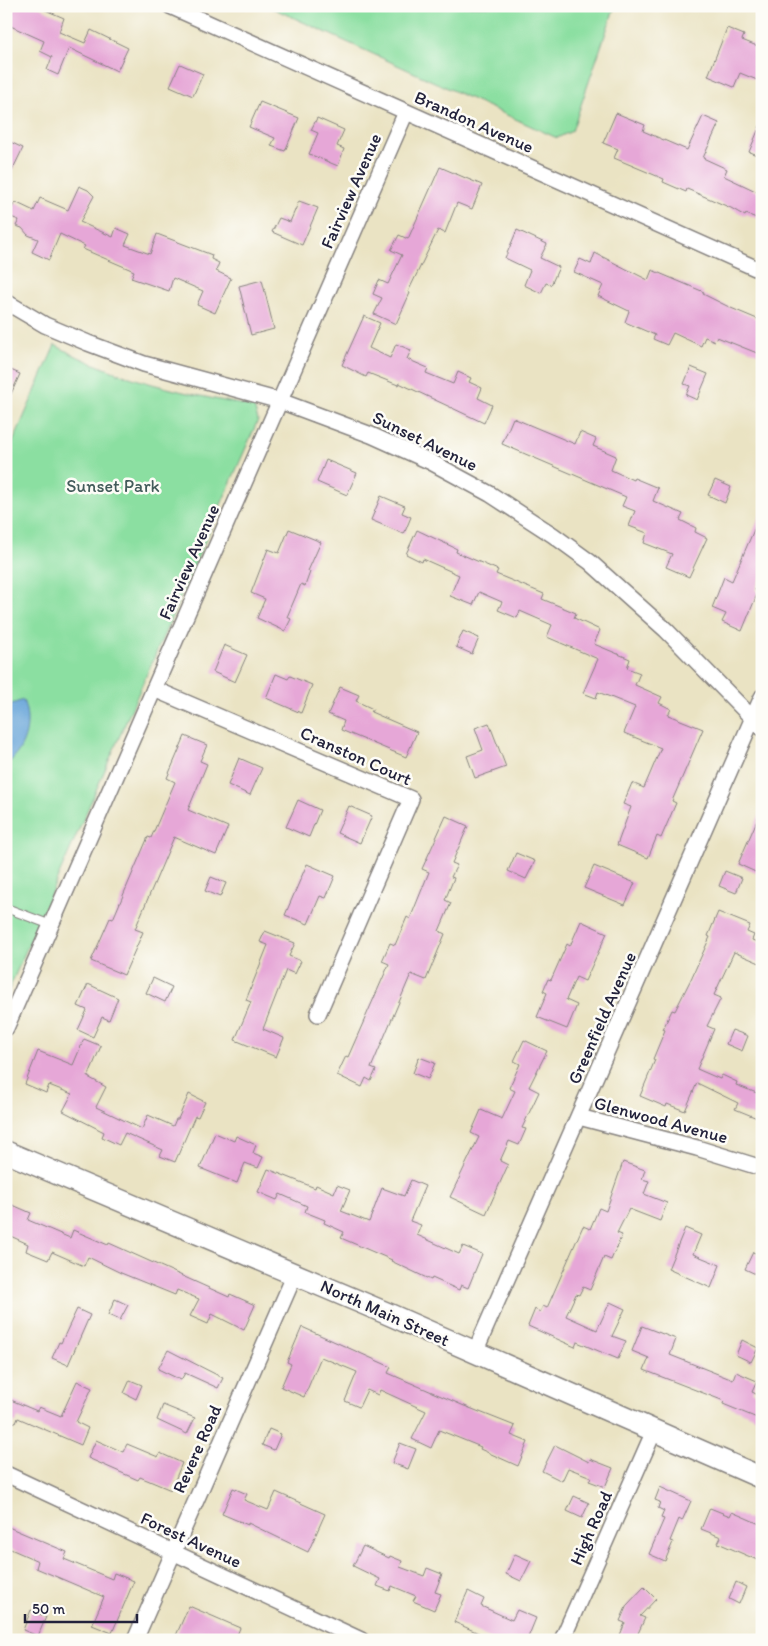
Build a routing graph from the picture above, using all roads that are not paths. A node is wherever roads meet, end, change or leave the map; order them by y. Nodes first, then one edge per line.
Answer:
1 (170, 6) edge
2 (406, 112) junction
3 (762, 272) edge
4 (6, 302) edge
5 (280, 401) junction
6 (154, 689) junction
7 (762, 697) edge
8 (757, 723) edge
9 (6, 908) edge
10 (51, 925) junction
11 (318, 1014) dead end
12 (6, 1028) edge
13 (578, 1117) junction
14 (6, 1152) edge
15 (762, 1168) edge
16 (294, 1274) junction
17 (475, 1352) junction
18 (654, 1431) junction
19 (6, 1474) edge
20 (762, 1478) edge
21 (173, 1552) junction
22 (134, 1640) edge
23 (360, 1640) edge
24 (562, 1640) edge

1 - 2 street, Brandon Avenue
2 - 3 street, Brandon Avenue
2 - 5 street, Fairview Avenue
4 - 5 street, Sunset Avenue
5 - 6 street, Fairview Avenue
5 - 8 street, Sunset Avenue
6 - 10 street, Fairview Avenue
6 - 11 street, Cranston Court
7 - 8 street, Greenfield Avenue
8 - 13 street, Greenfield Avenue
9 - 10 lane
10 - 12 street, Fairview Avenue
13 - 15 street, Glenwood Avenue
13 - 17 street, Greenfield Avenue
14 - 16 street, North Main Street
16 - 17 street, North Main Street
16 - 21 street, Revere Road
17 - 18 street, North Main Street
18 - 20 street, North Main Street
18 - 24 street, High Road
19 - 21 street, Forest Avenue
21 - 22 street, Revere Road
21 - 23 street, Forest Avenue

